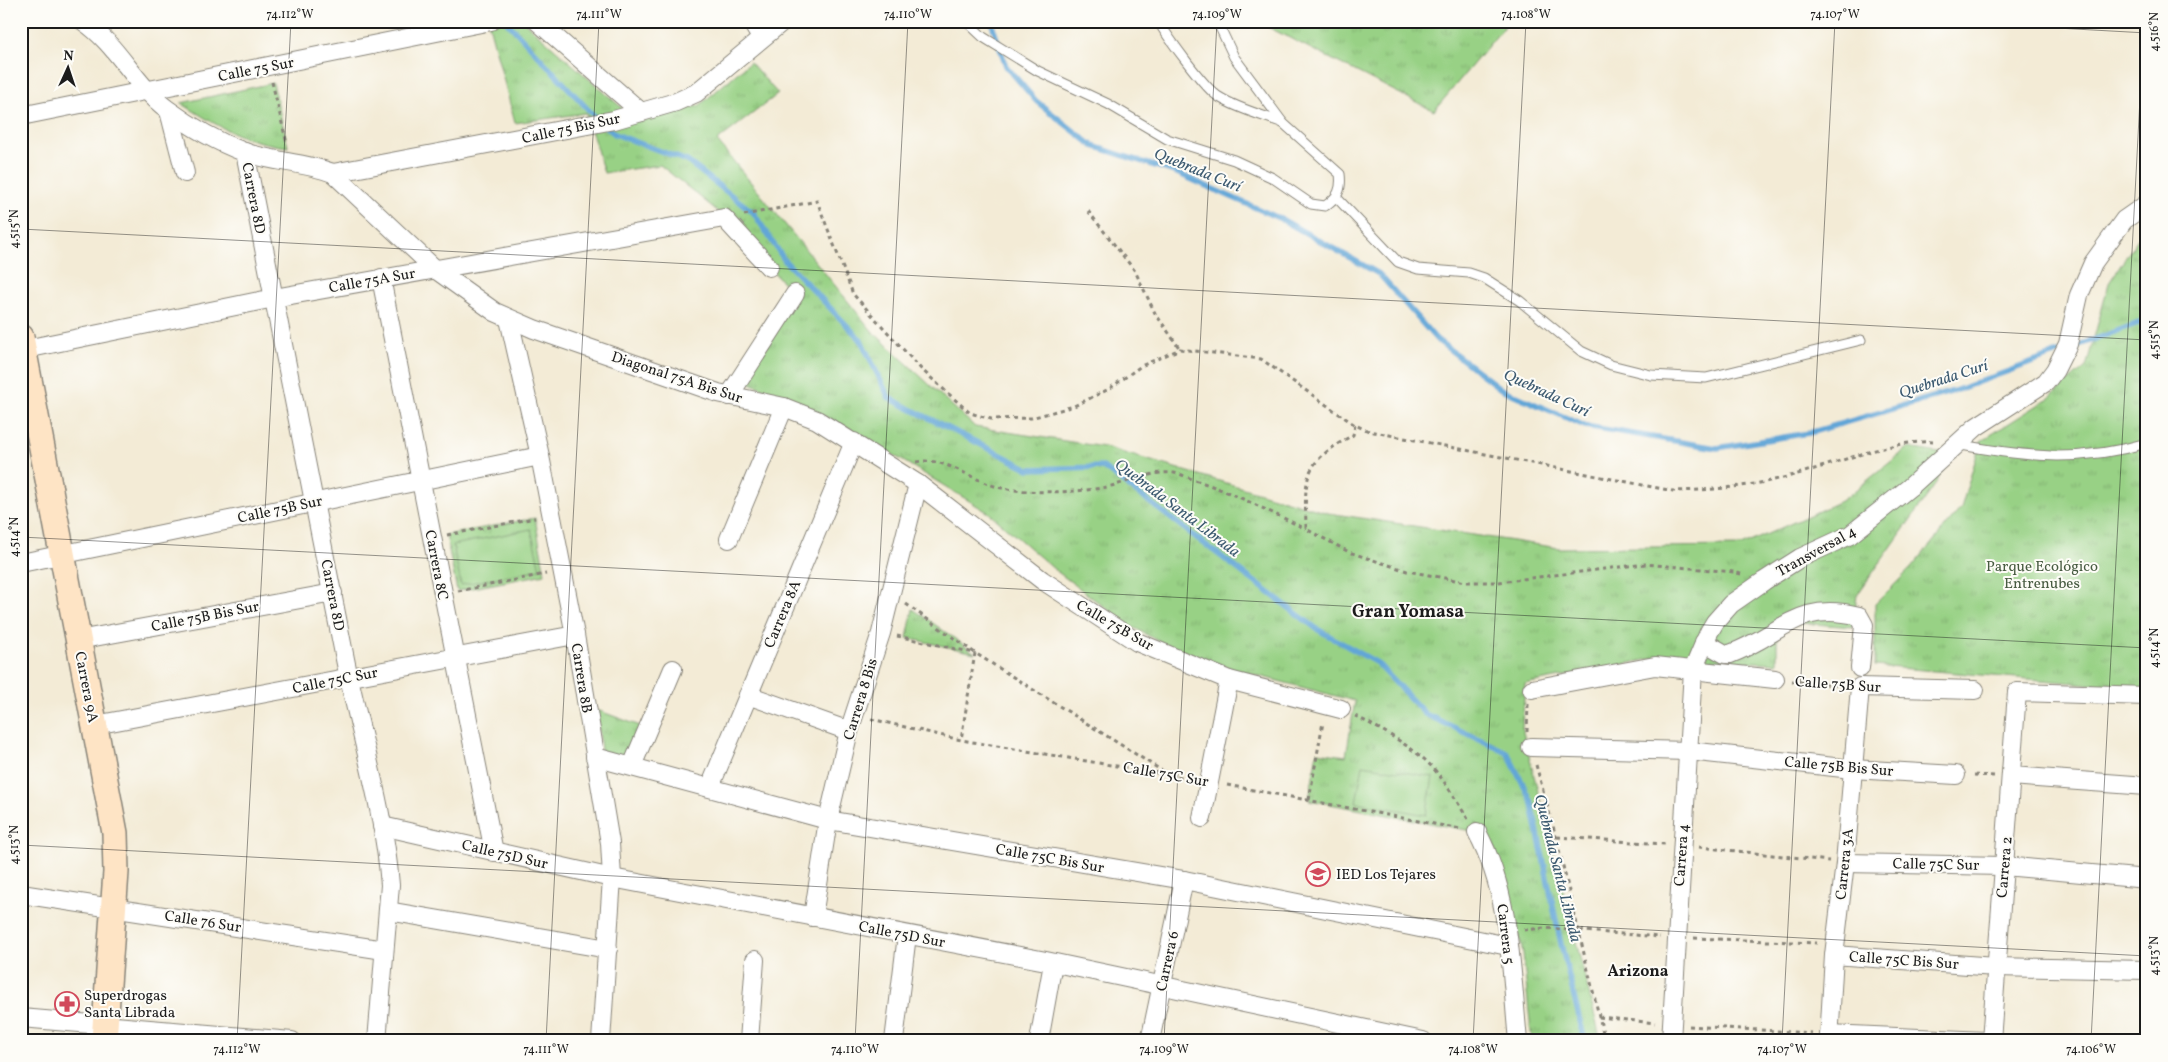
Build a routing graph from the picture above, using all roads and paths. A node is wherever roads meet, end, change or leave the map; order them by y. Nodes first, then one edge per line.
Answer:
1 (83, 21) edge
2 (491, 21) edge
3 (537, 21) edge
4 (751, 21) edge
5 (783, 21) edge
6 (966, 21) edge
7 (1158, 21) edge
8 (1217, 21) edge
9 (761, 38) junction
10 (269, 67) junction
11 (148, 91) junction
12 (169, 111) junction
13 (641, 112) junction
14 (21, 116) edge
15 (1283, 123) junction
16 (245, 152) junction
17 (291, 162) junction
18 (185, 173) dead end
19 (333, 173) junction
20 (1337, 198) junction
21 (2147, 204) edge
22 (1088, 211) dead end
23 (742, 215) dead end
24 (770, 267) dead end
25 (435, 269) junction
26 (381, 278) junction
27 (795, 294) dead end
28 (274, 298) junction
29 (509, 319) junction
30 (1861, 340) dead end
31 (22, 345) edge
32 (1180, 349) junction
33 (729, 396) junction
34 (784, 407) junction
35 (1355, 425) junction
36 (854, 442) junction
37 (2147, 443) edge
38 (1956, 444) junction
39 (540, 456) junction
40 (894, 468) junction
41 (421, 480) junction
42 (918, 484) junction
43 (315, 502) junction
44 (551, 514) junction
45 (1306, 528) junction
46 (432, 538) junction
47 (729, 539) dead end
48 (62, 555) junction
49 (21, 563) edge
50 (562, 571) junction
51 (1764, 580) junction
52 (332, 593) junction
53 (891, 593) junction
54 (443, 594) junction
55 (881, 633) junction
56 (575, 636) junction
57 (78, 640) junction
58 (1704, 642) junction
59 (975, 653) junction
60 (456, 658) junction
61 (1860, 668) dead end
62 (673, 669) dead end
63 (1693, 670) junction
64 (349, 678) junction
65 (1775, 679) joint
66 (1229, 680) junction
67 (1860, 687) junction
68 (1532, 689) joint
69 (1975, 690) dead end
70 (748, 695) junction
71 (2147, 696) edge
72 (1333, 707) junction
73 (855, 714) junction
74 (94, 726) junction
75 (849, 732) junction
76 (961, 740) junction
77 (1531, 748) junction
78 (1690, 752) junction
79 (595, 757) junction
80 (632, 766) junction
81 (1852, 769) junction
82 (1167, 774) junction
83 (1956, 775) joint
84 (2011, 776) junction
85 (1209, 782) junction
86 (2147, 786) edge
87 (710, 787) junction
88 (1309, 800) junction
89 (1202, 818) dead end
90 (828, 820) junction
91 (382, 826) junction
92 (1477, 832) junction
93 (494, 852) junction
94 (1845, 863) junction
95 (2004, 866) junction
96 (612, 878) junction
97 (2147, 879) edge
98 (1184, 880) junction
99 (21, 894) edge
100 (114, 907) junction
101 (388, 911) junction
102 (813, 917) junction
103 (1545, 928) dead end
104 (1578, 930) junction
105 (907, 935) junction
106 (1676, 938) junction
107 (1508, 946) junction
108 (608, 949) junction
109 (384, 950) junction
110 (1834, 955) junction
111 (755, 960) dead end
112 (1053, 963) junction
113 (1995, 967) junction
114 (2147, 970) edge
115 (1162, 986) junction
116 (1599, 1017) junction
117 (21, 1018) edge
118 (104, 1033) edge
119 (1671, 1033) edge
120 (1829, 1038) edge
121 (292, 1041) edge
122 (377, 1041) edge
123 (601, 1041) edge
124 (749, 1041) edge
125 (894, 1041) edge
126 (1039, 1041) edge
127 (1150, 1041) edge
128 (1423, 1041) edge
129 (1518, 1041) edge
130 (1605, 1041) edge
131 (1986, 1041) edge
132 (1991, 1041) edge

1 - 11 street
2 - 10 street, Calle 75 Sur
3 - 13 street
4 - 9 street
5 - 9 street, Calle 75 Bis Sur
6 - 20 lane
7 - 15 lane
8 - 15 lane
9 - 13 street, Calle 75 Bis Sur
10 - 11 street, Calle 75 Sur
10 - 17 path
11 - 12 street
11 - 14 street, Calle 75 Sur
12 - 16 street
12 - 18 street
13 - 19 street, Calle 75 Bis Sur
15 - 20 lane
16 - 17 street
16 - 28 street, Carrera 8D
17 - 19 street
19 - 25 street, Diagonal 75A Bis Sur
20 - 30 lane
21 - 38 street, Transversal 4
22 - 32 path
23 - 32 path
24 - 25 street, Calle 75A Sur
25 - 26 street, Calle 75A Sur
25 - 29 street, Diagonal 75A Bis Sur
26 - 28 street, Calle 75A Sur
26 - 41 street, Carrera 8C
27 - 33 street
28 - 31 street, Calle 75A Sur
28 - 43 street, Carrera 8D
29 - 33 street, Diagonal 75A Bis Sur
29 - 39 street, Carrera 8B
31 - 48 street, Carrera 9A
32 - 35 path
33 - 34 street, Diagonal 75A Bis Sur
34 - 36 street, Diagonal 75A Bis Sur
34 - 47 street
35 - 38 path
35 - 45 path
36 - 40 street, Diagonal 75A Bis Sur
36 - 70 street, Carrera 8A
37 - 38 lane
38 - 51 street, Transversal 4
39 - 41 street, Calle 75B Sur
39 - 44 street, Carrera 8B
40 - 42 street, Diagonal 75A Bis Sur
40 - 45 path
41 - 43 street, Calle 75B Sur
41 - 46 street, Carrera 8C
42 - 53 street, Carrera 8 Bis
42 - 66 street, Calle 75B Sur
43 - 48 street, Calle 75B Sur
43 - 52 street, Carrera 8D
44 - 46 path
44 - 50 street, Carrera 8B
45 - 51 path
46 - 54 street, Carrera 8C
48 - 49 street, Calle 75B Sur
48 - 57 street, Carrera 9A
50 - 54 path
50 - 56 street, Carrera 8B
51 - 58 street, Transversal 4
52 - 57 street, Calle 75B Bis Sur
52 - 64 street, Carrera 8D
53 - 55 street, Carrera 8 Bis
53 - 59 path
54 - 60 street, Carrera 8C
55 - 59 path
55 - 73 street, Carrera 8 Bis
56 - 60 street, Calle 75C Sur
56 - 79 street, Carrera 8B
57 - 74 street, Carrera 9A
58 - 61 street
58 - 63 street, Transversal 4
59 - 76 path
59 - 82 path
60 - 64 street, Calle 75C Sur
60 - 93 street, Carrera 8C
62 - 80 street
63 - 65 street, Calle 75B Sur
63 - 68 street, Calle 75B Sur
63 - 78 street, Carrera 4
64 - 74 street, Calle 75C Sur
64 - 91 street, Carrera 8D
65 - 67 path, Calle 75B Sur
66 - 72 street, Calle 75B Sur
66 - 85 street
67 - 69 street, Calle 75B Sur
67 - 81 street, Carrera 3A
68 - 77 path
70 - 75 street
70 - 87 street, Carrera 8A
71 - 84 street, Carrera 2
72 - 88 path
72 - 92 path
73 - 75 street, Carrera 8 Bis
73 - 76 path, Calle 75C Sur
74 - 100 street, Carrera 9A
75 - 90 street, Carrera 8 Bis
76 - 82 path, Calle 75C Sur
77 - 78 street, Calle 75B Bis Sur
77 - 104 path
78 - 81 street, Calle 75B Bis Sur
78 - 106 street, Carrera 4
79 - 80 street, Calle 75C Bis Sur
79 - 96 street, Carrera 8B
80 - 87 street, Calle 75C Bis Sur
81 - 83 street, Calle 75B Bis Sur
81 - 94 street, Carrera 3A
82 - 85 path, Calle 75C Sur
83 - 84 path
84 - 86 street
84 - 95 street, Carrera 2
85 - 88 path, Calle 75C Sur
85 - 89 street
87 - 90 street, Calle 75C Bis Sur
88 - 92 path, Calle 75C Sur
90 - 98 street, Calle 75C Bis Sur
90 - 102 street, Carrera 8 Bis
91 - 93 street, Calle 75D Sur
91 - 101 street, Carrera 8D
92 - 107 street, Carrera 5
93 - 96 street, Calle 75D Sur
94 - 95 street, Calle 75C Sur
94 - 110 street, Carrera 3A
95 - 97 street, Calle 75C Sur
95 - 113 street, Carrera 2
96 - 102 street, Calle 75D Sur
96 - 108 street, Carrera 8B
98 - 107 street, Calle 75C Bis Sur
98 - 115 street, Carrera 6
99 - 100 street, Calle 76 Sur
100 - 109 street, Calle 76 Sur
100 - 118 street, Carrera 9A
101 - 108 street
101 - 109 street, Carrera 8D
102 - 105 street, Calle 75D Sur
103 - 104 path, Calle 75C Bis Sur
104 - 106 path, Calle 75C Bis Sur
104 - 116 path
105 - 112 street, Calle 75D Sur
105 - 125 street
106 - 110 path, Calle 75C Bis Sur
106 - 119 street, Carrera 4
107 - 129 street, Carrera 5
108 - 123 street, Carrera 8B
109 - 122 street, Carrera 8D
110 - 113 street, Calle 75C Bis Sur
110 - 120 street, Carrera 3A
111 - 124 street
112 - 115 street, Calle 75D Sur
112 - 126 street
113 - 114 street, Calle 75C Bis Sur
113 - 132 street, Carrera 2
115 - 127 street, Carrera 6
115 - 128 street, Calle 75D Sur
116 - 119 path
116 - 130 path
117 - 118 street
118 - 121 street
119 - 120 path
120 - 131 street

